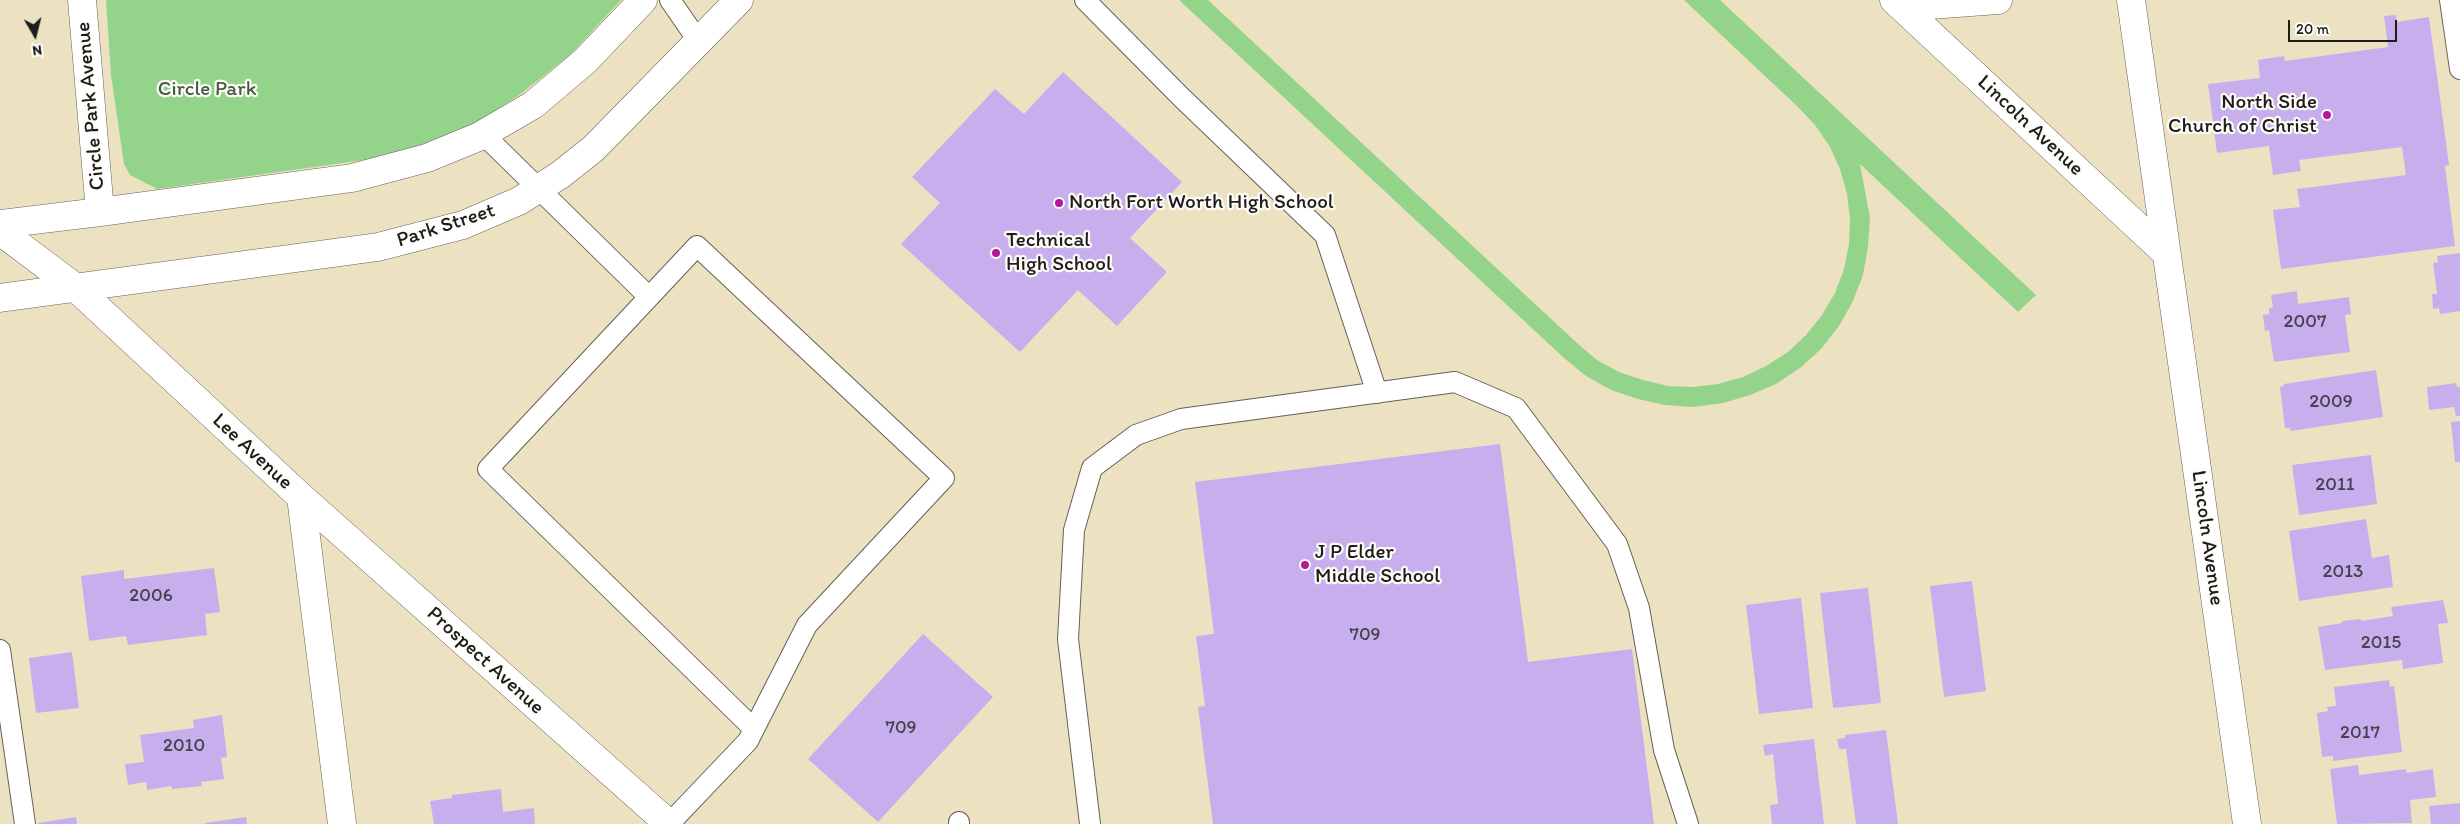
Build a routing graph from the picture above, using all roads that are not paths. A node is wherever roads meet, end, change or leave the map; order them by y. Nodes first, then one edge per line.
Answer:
1 (82, 0) edge
2 (643, 0) edge
3 (670, 0) edge
4 (739, 0) edge
5 (1085, 0) edge
6 (1998, 0) edge
7 (2131, 0) edge
8 (2450, 0) edge
9 (1898, 4) edge
10 (699, 42) junction
11 (2460, 69) edge
12 (483, 134) junction
13 (538, 189) junction
14 (100, 212) junction
15 (0, 224) edge
16 (0, 231) edge
17 (2166, 253) junction
18 (76, 288) junction
19 (649, 297) junction
20 (0, 298) edge
21 (1377, 393) junction
22 (301, 497) junction
23 (0, 650) edge
24 (754, 730) junction
25 (25, 824) edge
26 (342, 824) edge
27 (669, 824) edge
28 (1090, 824) edge
29 (1688, 824) edge
30 (2247, 824) edge

1 - 14 street, Circle Park Avenue
2 - 12 street
3 - 10 lane
4 - 10 street, Park Street
5 - 21 lane
6 - 9 street
7 - 17 street, Lincoln Avenue
8 - 11 lane
9 - 17 street, Lincoln Avenue
10 - 13 street, Park Street
12 - 13 lane
12 - 14 street
13 - 18 street, Park Street
13 - 19 lane
14 - 15 street
16 - 18 street, Lee Avenue
17 - 30 street, Lincoln Avenue
18 - 20 street, Park Street
18 - 22 street, Lee Avenue
19 - 24 lane
19 - 24 lane
21 - 28 lane
21 - 29 lane
22 - 26 street, Lee Avenue
22 - 27 street, Prospect Avenue
23 - 25 lane
24 - 27 lane

